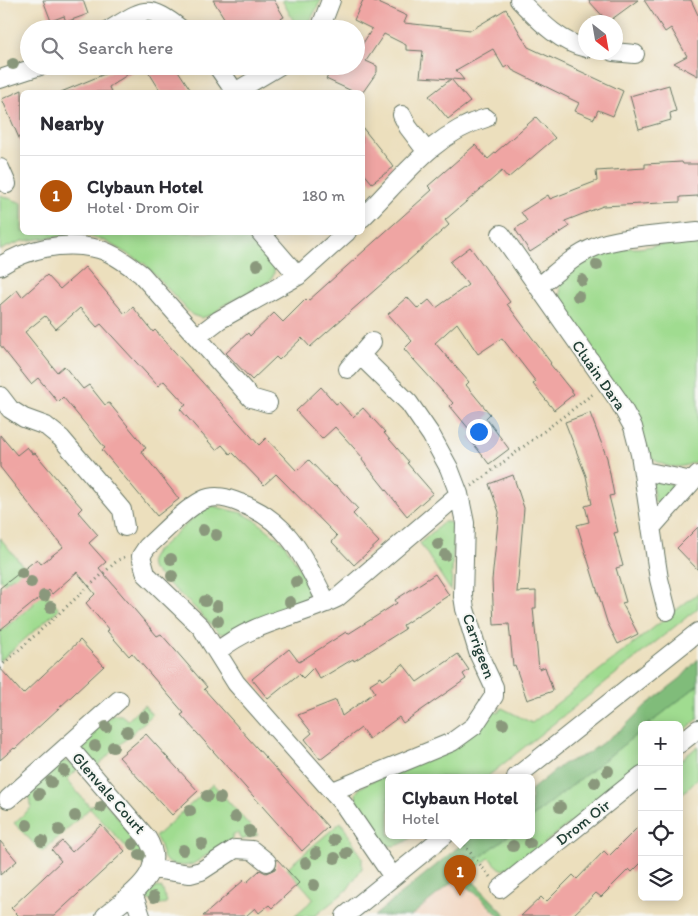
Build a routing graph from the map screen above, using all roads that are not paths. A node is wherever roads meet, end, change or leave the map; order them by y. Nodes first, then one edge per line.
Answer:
1 (331, 0) edge
2 (519, 0) edge
3 (132, 7) edge
4 (120, 20) edge
5 (168, 20) edge
6 (323, 20) edge
7 (578, 46) edge
8 (623, 53) edge
9 (635, 54) dead end
10 (20, 72) edge
11 (223, 75) edge
12 (264, 75) edge
13 (0, 79) edge
14 (234, 90) edge
15 (238, 90) edge
16 (402, 115) dead end
17 (486, 118) dead end
18 (427, 152) junction
19 (365, 215) edge
20 (698, 231) edge
21 (501, 234) dead end
22 (263, 235) edge
23 (344, 235) edge
24 (0, 266) edge
25 (298, 276) junction
26 (538, 287) junction
27 (198, 336) junction
28 (372, 342) dead end
29 (360, 356) junction
30 (348, 369) dead end
31 (0, 396) edge
32 (268, 403) dead end
33 (644, 471) junction
34 (695, 478) edge
35 (459, 494) junction
36 (125, 527) dead end
37 (651, 528) junction
38 (327, 603) junction
39 (667, 611) dead end
40 (698, 632) edge
41 (218, 651) junction
42 (119, 700) dead end
43 (698, 728) edge
44 (683, 741) edge
45 (68, 746) junction
46 (520, 774) edge
47 (638, 778) edge
48 (333, 791) junction
49 (8, 799) dead end
50 (450, 839) edge
51 (267, 862) dead end
52 (152, 869) junction
53 (393, 877) junction
54 (500, 889) road end
55 (133, 893) junction
56 (104, 916) edge
57 (141, 916) edge
58 (345, 916) edge

1 - 6 street
2 - 7 street
3 - 4 street
3 - 5 street
8 - 9 street
10 - 13 street
11 - 14 street
12 - 15 street
16 - 18 street
17 - 18 street
18 - 19 street
20 - 26 street
21 - 26 street, Cluain Dara
22 - 25 street
23 - 25 street
24 - 27 street
25 - 27 street
26 - 33 street, Cluain Dara
27 - 32 street
28 - 29 street
29 - 30 street
29 - 35 street, Carrigeen
31 - 36 street
33 - 34 street
33 - 37 street, Cluain Dara
34 - 37 street
35 - 38 street
35 - 48 street, Carrigeen
37 - 39 street, Cluain Dara
38 - 41 street
38 - 41 street
40 - 46 street
41 - 48 street
42 - 45 street, Glenvale Court
43 - 44 street
45 - 49 street, Glenvale Court
45 - 52 street, Glenvale Court
47 - 54 street, Drom Oir
48 - 53 street
50 - 53 street
51 - 52 street
52 - 55 street
53 - 58 street
55 - 56 street
55 - 57 street

